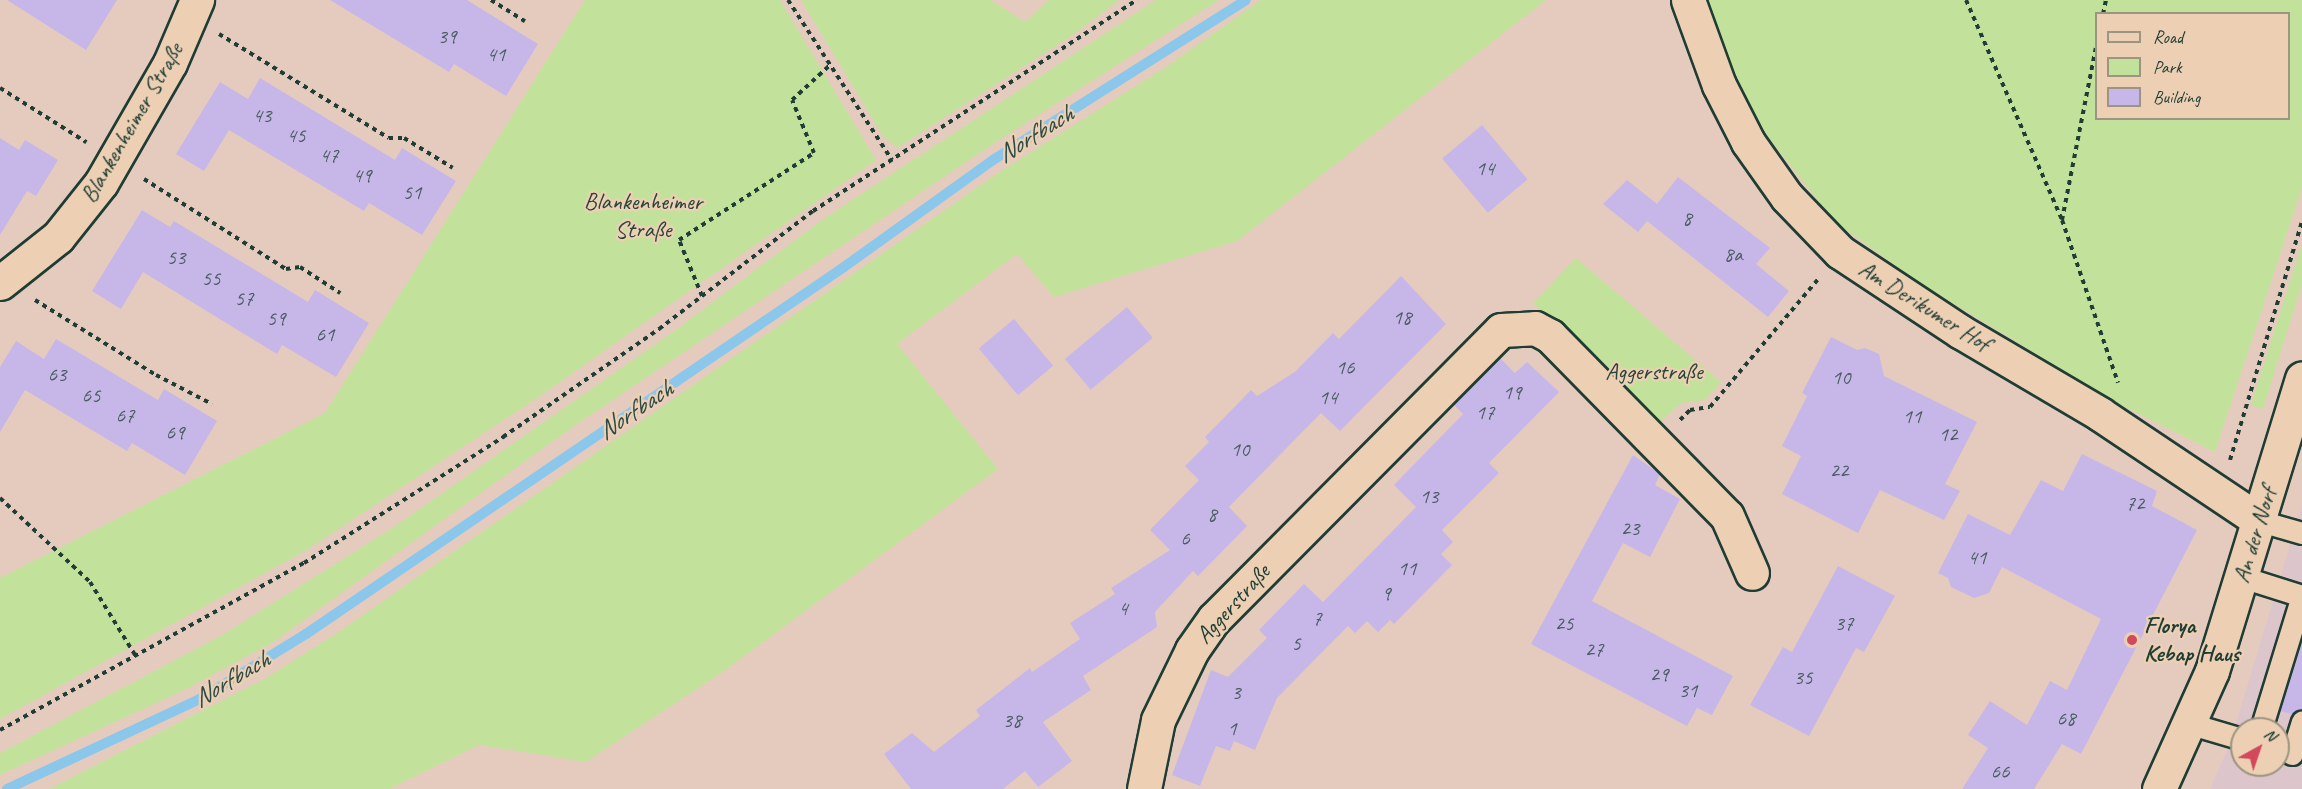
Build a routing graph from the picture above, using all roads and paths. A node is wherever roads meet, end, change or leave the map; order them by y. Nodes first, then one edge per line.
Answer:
1 (491, 0) edge
2 (788, 0) edge
3 (1137, 0) edge
4 (1688, 0) edge
5 (1966, 0) edge
6 (192, 11) edge
7 (525, 21) dead end
8 (2095, 57) edge
9 (830, 65) junction
10 (0, 88) edge
11 (103, 153) junction
12 (892, 160) junction
13 (453, 168) dead end
14 (2062, 220) junction
15 (2302, 222) edge
16 (1840, 252) junction
17 (2, 282) edge
18 (340, 293) dead end
19 (702, 296) junction
20 (2302, 379) edge
21 (212, 404) dead end
22 (2122, 428) junction
23 (1657, 444) junction
24 (0, 498) edge
25 (2223, 498) junction
26 (2260, 521) junction
27 (2302, 533) edge
28 (1752, 573) dead end
29 (2242, 577) junction
30 (2302, 596) edge
31 (137, 658) junction
32 (2265, 717) edge
33 (2302, 721) edge
34 (2191, 723) junction
35 (0, 730) edge
36 (2230, 736) edge
37 (2291, 754) edge
38 (1144, 789) edge
39 (2159, 789) edge

1 - 7 path
2 - 9 path
3 - 12 path
4 - 16 street, Am Derikumer Hof
5 - 14 path
6 - 11 street, Blankenheimer Straße
6 - 13 path
8 - 14 path
9 - 12 path
9 - 19 path
10 - 11 path
11 - 17 street, Blankenheimer Straße
11 - 18 path
12 - 19 path
14 - 22 path
15 - 25 path
16 - 22 street, Am Derikumer Hof
16 - 23 path
17 - 21 path
19 - 31 path
20 - 26 street, An der Norf
22 - 25 street, Am Derikumer Hof
23 - 28 street, Aggerstraße
23 - 38 street, Aggerstraße
24 - 31 path
25 - 26 street, Am Derikumer Hof
26 - 27 lane
26 - 29 street, An der Norf
29 - 30 lane
29 - 34 street, An der Norf
30 - 32 lane
31 - 35 path
33 - 37 lane
34 - 36 lane
34 - 39 street, An der Norf

